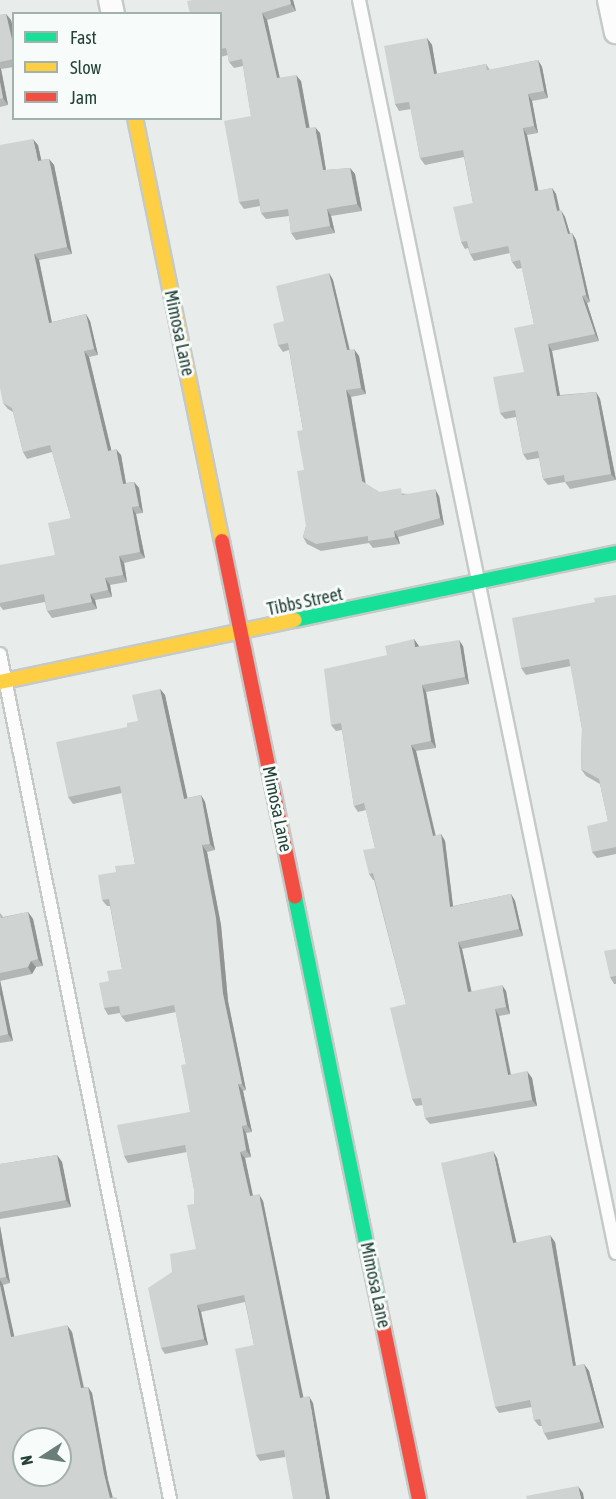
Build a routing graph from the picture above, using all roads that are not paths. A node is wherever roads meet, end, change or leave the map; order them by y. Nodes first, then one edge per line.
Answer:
1 (359, 0) edge
2 (609, 0) edge
3 (616, 32) edge
4 (135, 120) edge
5 (616, 553) edge
6 (479, 583) junction
7 (242, 634) junction
8 (0, 654) edge
9 (3, 681) edge
10 (616, 1253) edge
11 (170, 1499) edge
12 (419, 1499) edge

1 - 6 lane
2 - 3 street
4 - 7 street, Mimosa Lane
5 - 6 street, Tibbs Street
6 - 7 street, Tibbs Street
6 - 10 lane
7 - 9 street, Tibbs Street
7 - 12 street, Mimosa Lane
8 - 9 lane
9 - 11 lane

